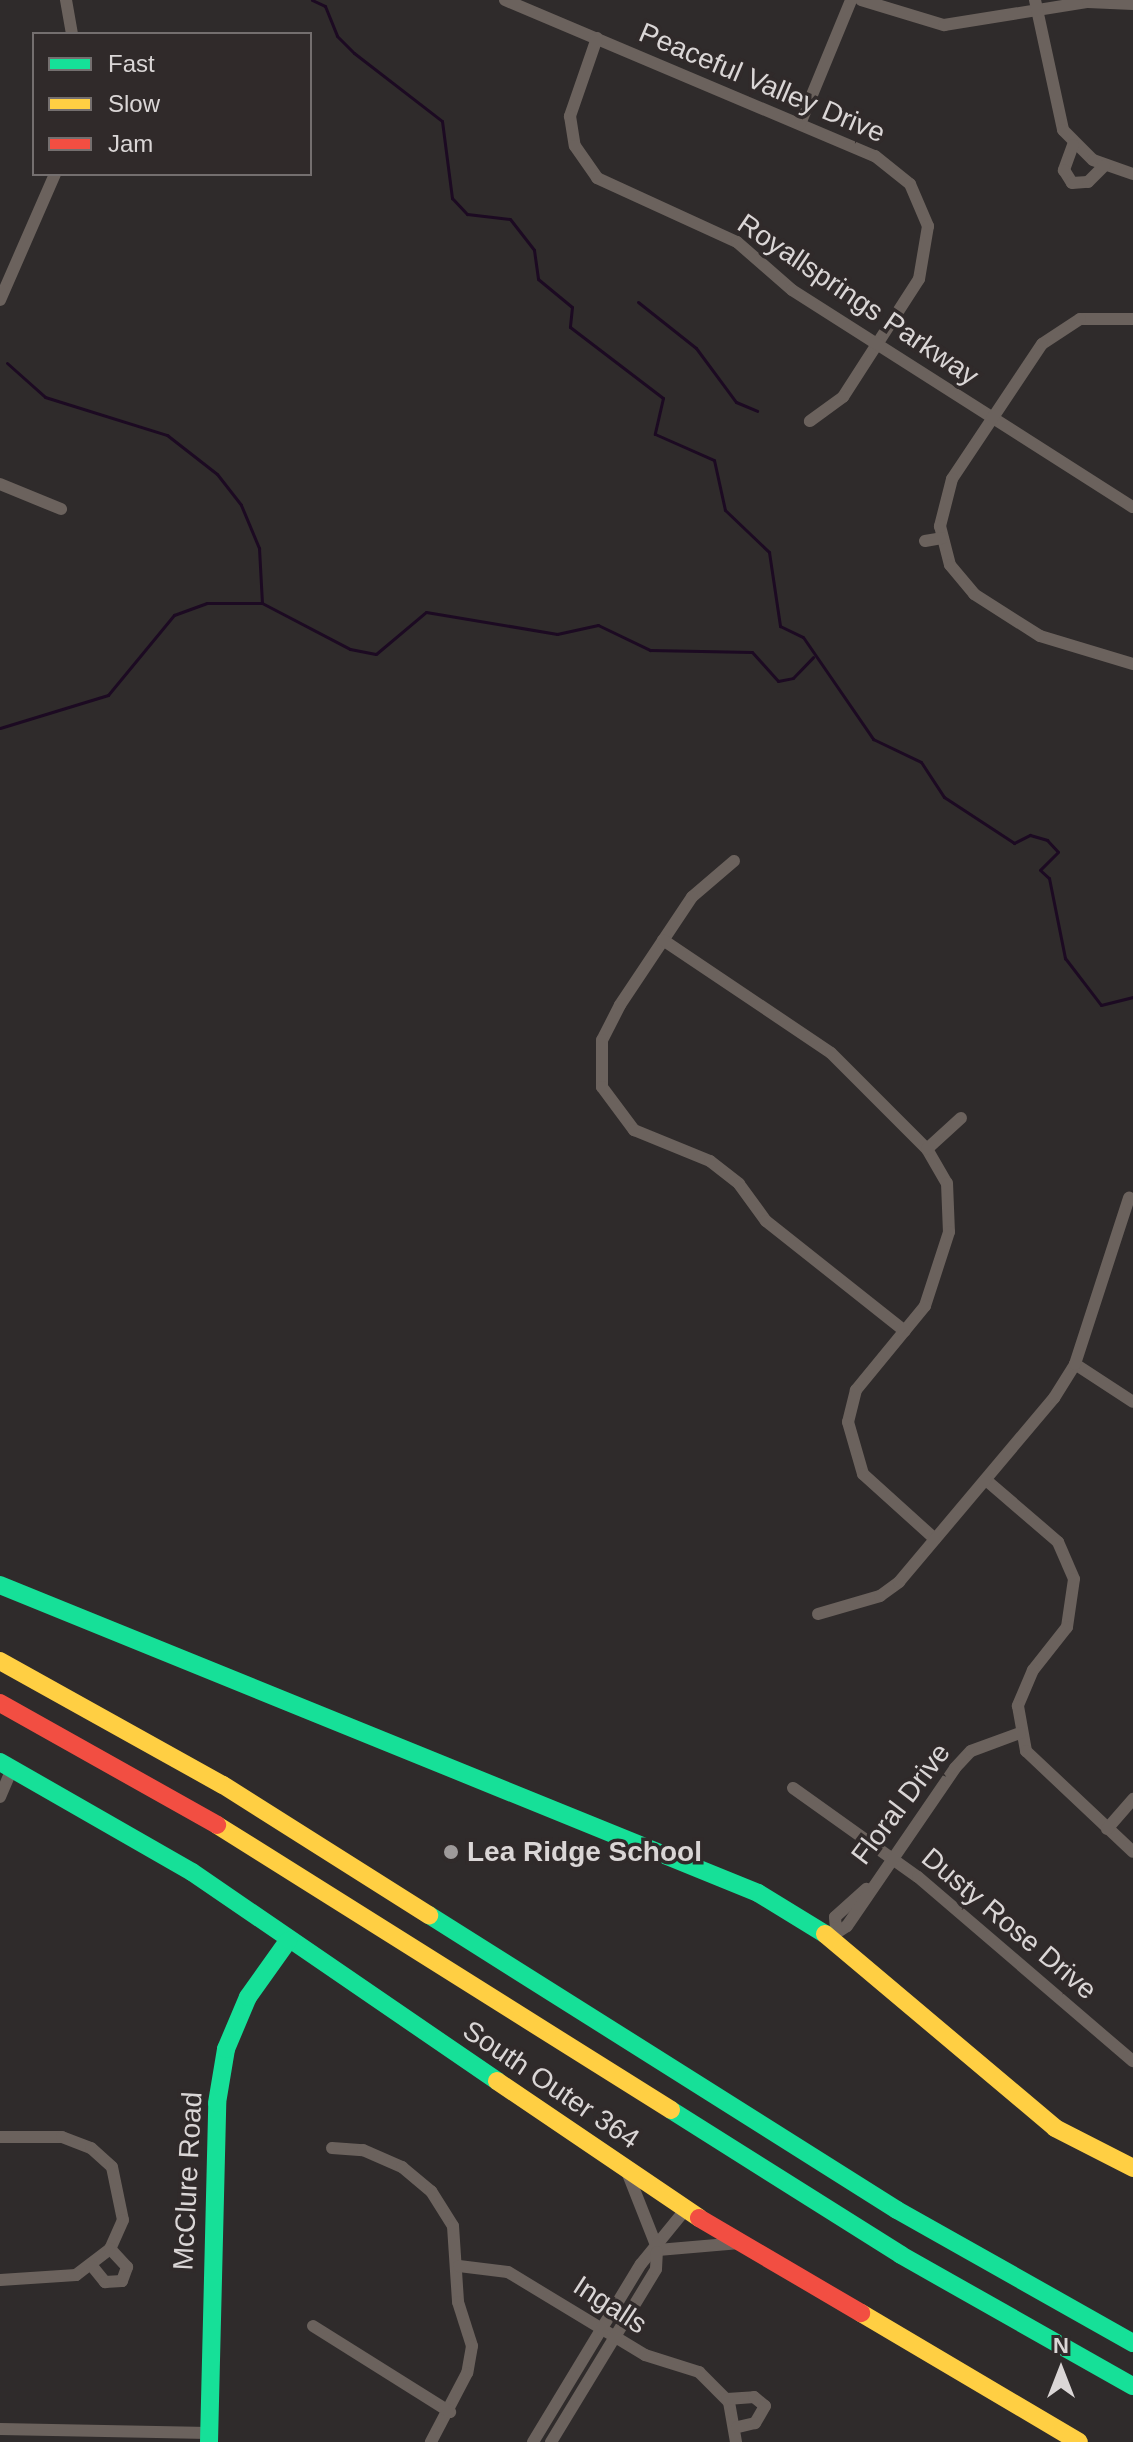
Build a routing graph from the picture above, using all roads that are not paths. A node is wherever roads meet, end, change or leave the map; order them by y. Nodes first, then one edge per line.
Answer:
1 (66, 0) edge
2 (505, 0) edge
3 (851, 0) edge
4 (861, 0) edge
5 (1133, 4) edge
6 (1036, 5) edge
7 (72, 32) edge
8 (597, 38) junction
9 (800, 124) junction
10 (1073, 145) junction
11 (1104, 166) junction
12 (1133, 174) edge
13 (54, 176) edge
14 (0, 300) edge
15 (1133, 319) edge
16 (877, 345) junction
17 (991, 418) junction
18 (810, 421) dead end
19 (0, 484) edge
20 (1133, 507) edge
21 (61, 509) dead end
22 (942, 538) junction
23 (925, 541) dead end
24 (1133, 664) edge
25 (734, 861) dead end
26 (663, 940) junction
27 (961, 1118) dead end
28 (927, 1149) junction
29 (1129, 1198) dead end
30 (905, 1331) junction
31 (1075, 1364) junction
32 (1133, 1402) edge
33 (986, 1480) junction
34 (935, 1539) junction
35 (0, 1585) edge
36 (818, 1614) dead end
37 (0, 1661) edge
38 (0, 1703) edge
39 (1020, 1733) junction
40 (6, 1766) edge
41 (793, 1788) dead end
42 (0, 1797) edge
43 (1133, 1799) edge
44 (1107, 1829) junction
45 (1133, 1852) edge
46 (891, 1855) junction
47 (833, 1933) junction
48 (288, 1941) junction
49 (1133, 2061) edge
50 (0, 2137) edge
51 (332, 2148) dead end
52 (1133, 2168) edge
53 (627, 2171) junction
54 (685, 2210) junction
55 (740, 2243) junction
56 (110, 2249) junction
57 (657, 2251) junction
58 (92, 2266) junction
59 (459, 2266) junction
60 (0, 2280) edge
61 (313, 2326) dead end
62 (600, 2328) junction
63 (613, 2336) junction
64 (1133, 2343) edge
65 (1133, 2386) edge
66 (727, 2399) junction
67 (450, 2412) junction
68 (737, 2427) junction
69 (0, 2429) edge
70 (99, 2437) edge
71 (209, 2438) edge
72 (431, 2442) edge
73 (533, 2442) edge
74 (551, 2442) edge
75 (736, 2442) edge
76 (1079, 2442) edge

1 - 7 street
2 - 8 street, Peaceful Valley Drive
3 - 9 street
4 - 6 street
5 - 6 street
6 - 10 street
8 - 9 street, Peaceful Valley Drive
8 - 16 street, Royallsprings Parkway
9 - 16 street, Peaceful Valley Drive
10 - 11 street
10 - 11 street
11 - 12 street
13 - 14 street
15 - 17 street
16 - 17 street, Royallsprings Parkway
16 - 18 street, Peaceful Valley Drive
17 - 20 street, Royallsprings Parkway
17 - 22 street
19 - 21 street
22 - 23 street
22 - 24 street
25 - 26 street
26 - 28 street
26 - 30 street
27 - 28 street
28 - 30 street
29 - 31 street
30 - 34 street
31 - 32 street
31 - 33 street
33 - 34 street
33 - 39 street
34 - 36 street
35 - 47 main road
37 - 64 main road
38 - 65 main road
39 - 44 street
39 - 46 street, Floral Drive
40 - 42 street
40 - 48 main road, South Outer 364
41 - 46 street, Dusty Rose Drive
43 - 44 street
44 - 45 street
46 - 47 street, Floral Drive
46 - 49 street, Dusty Rose Drive
47 - 52 main road
48 - 53 main road, South Outer 364
48 - 71 main road, McClure Road
50 - 56 street
51 - 59 street
53 - 54 main road, South Outer 364
53 - 57 street
54 - 55 main road, South Outer 364
54 - 57 street
55 - 57 street
55 - 76 main road, South Outer 364
56 - 58 street
56 - 58 street
57 - 62 street
57 - 63 street
58 - 60 street
59 - 62 street, Ingalls
59 - 67 street
61 - 67 street
62 - 63 street, Ingalls
62 - 73 street
63 - 66 street, Ingalls
63 - 74 street
66 - 68 street, Ingalls
66 - 68 street
67 - 72 street
68 - 75 street, Ingalls
69 - 70 street
70 - 71 street

